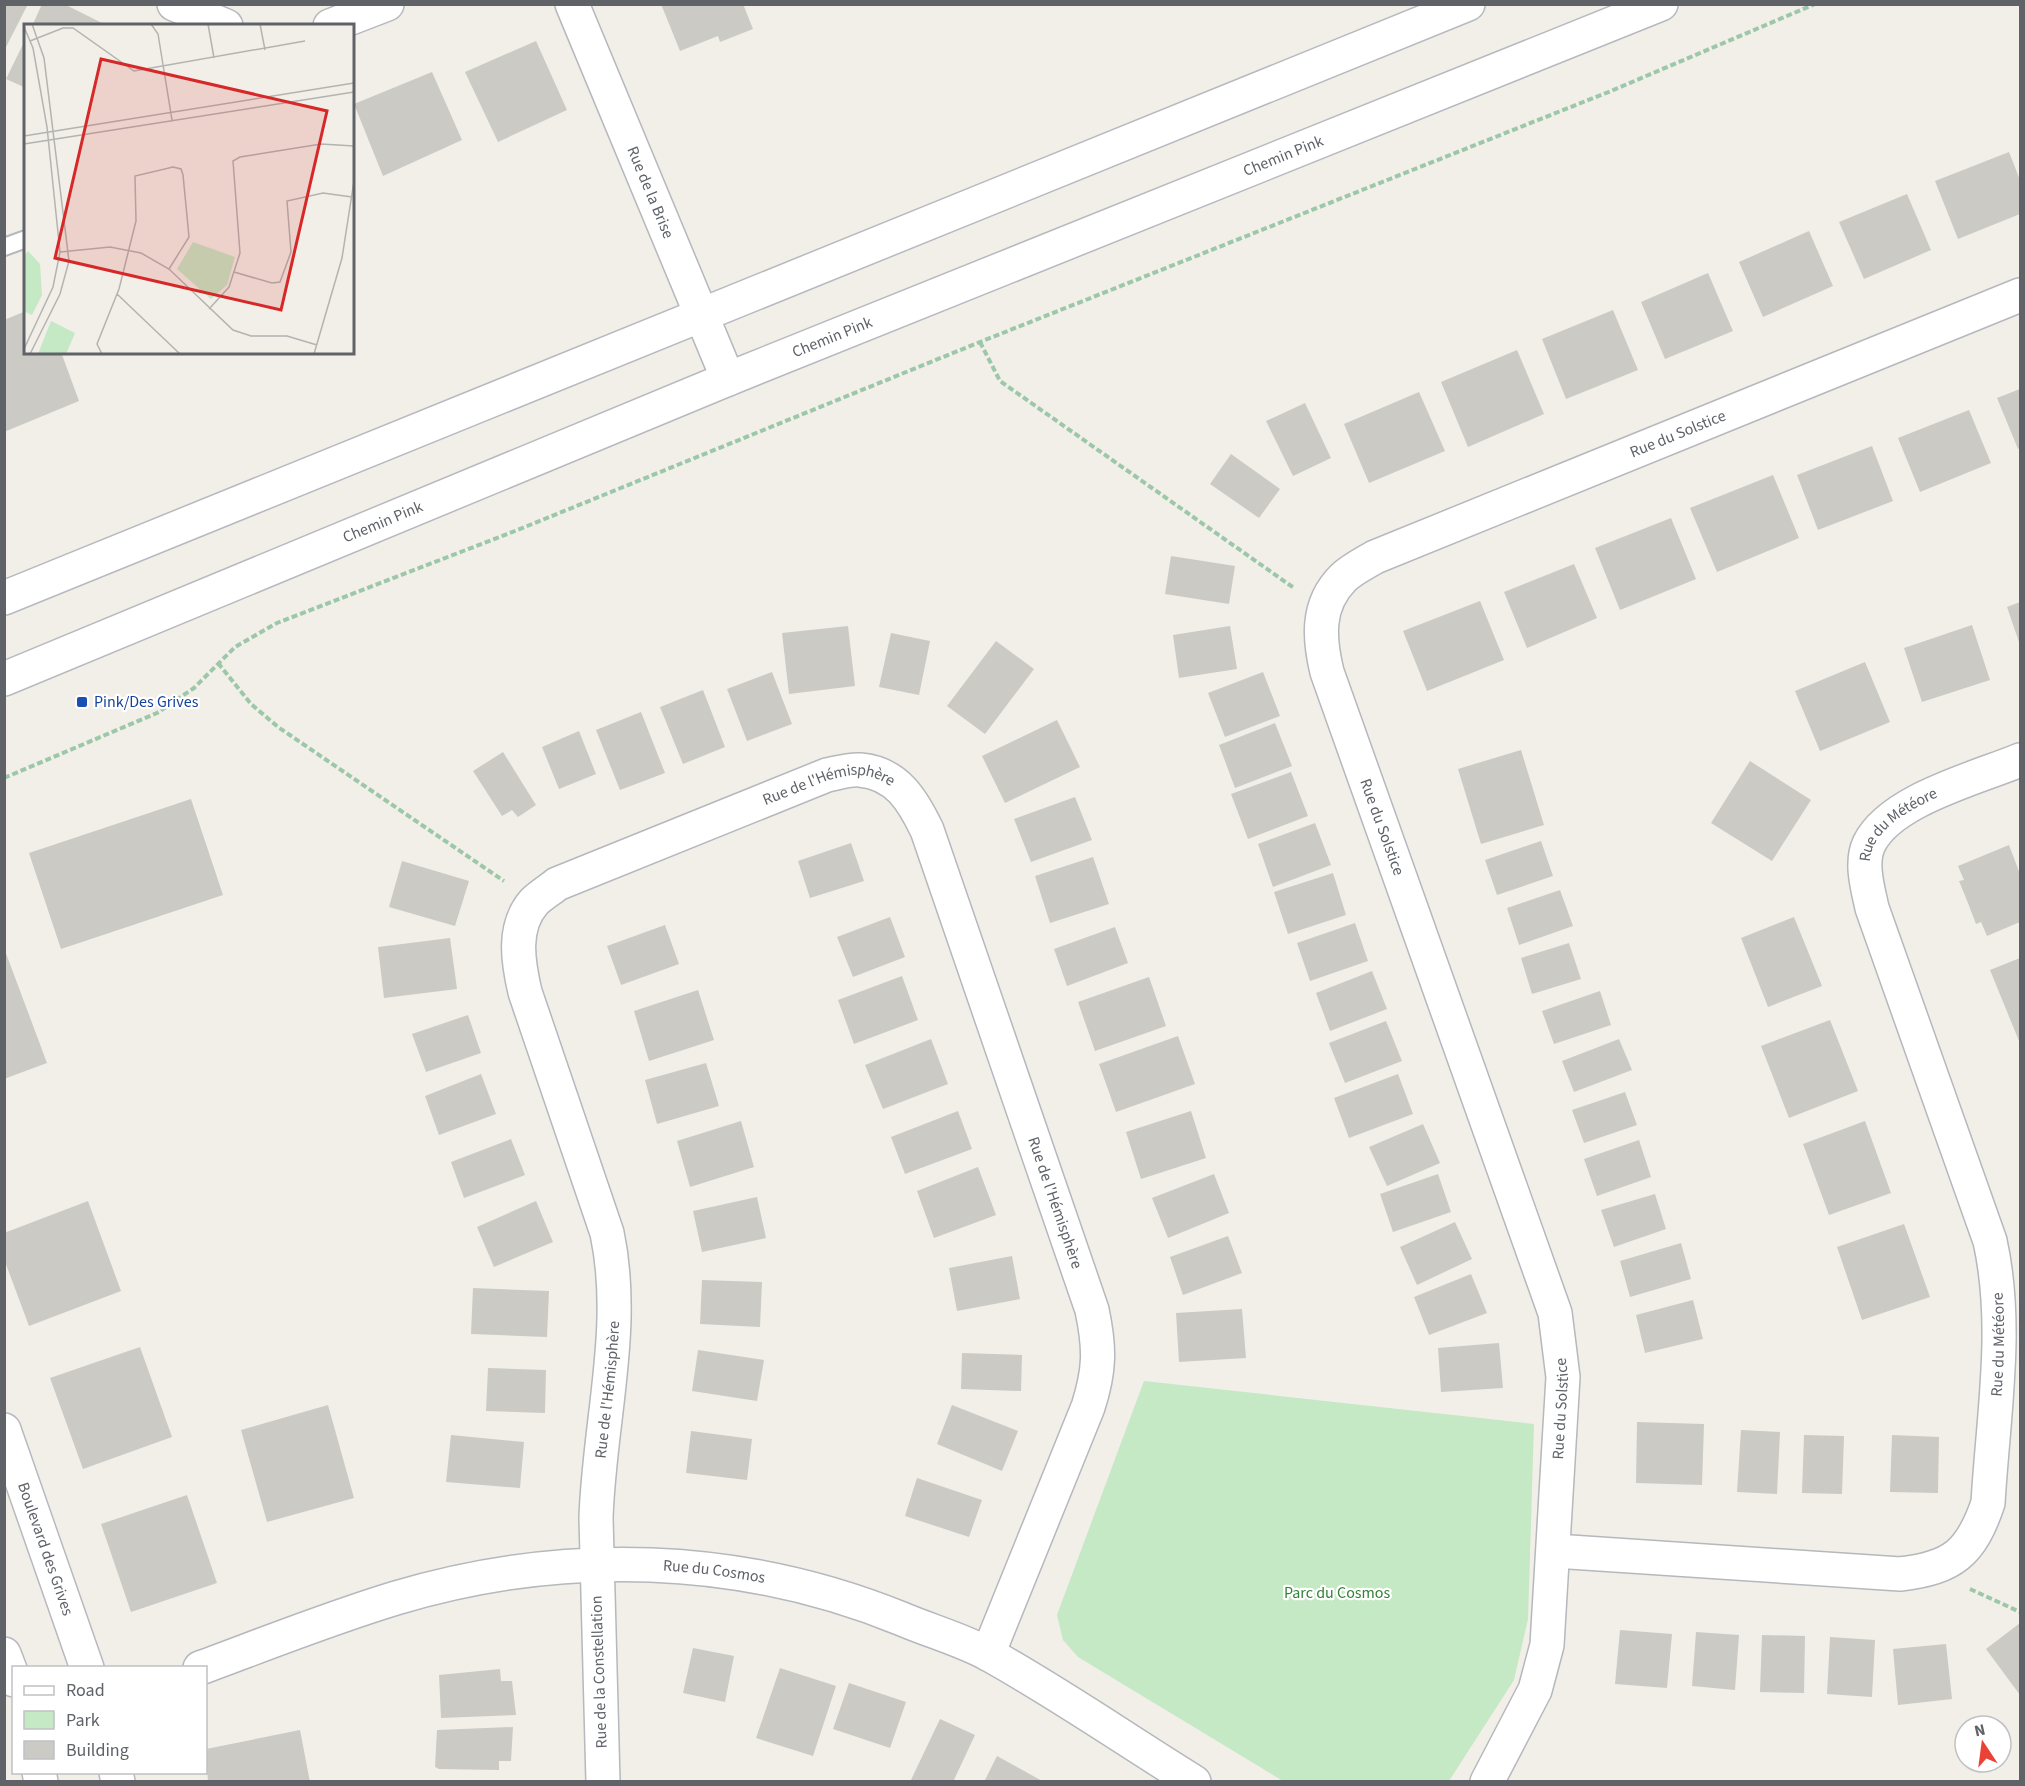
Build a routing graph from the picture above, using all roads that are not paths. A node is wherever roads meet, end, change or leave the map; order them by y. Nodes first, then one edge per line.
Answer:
1 (174, 4) edge
2 (387, 4) edge
3 (572, 4) edge
4 (1468, 4) edge
5 (1661, 4) edge
6 (221, 24) edge
7 (335, 24) edge
8 (24, 240) edge
9 (4, 247) edge
10 (2020, 295) edge
11 (702, 313) junction
12 (728, 379) junction
13 (4, 598) edge
14 (4, 679) edge
15 (2020, 760) edge
16 (4, 1430) edge
17 (1555, 1551) junction
18 (596, 1563) junction
19 (4, 1654) edge
20 (988, 1654) junction
21 (86, 1666) edge
22 (206, 1666) edge
23 (12, 1675) edge
24 (603, 1782) edge
25 (1194, 1782) edge
26 (1487, 1782) edge

1 - 6 street
2 - 7 street
3 - 11 street, Rue de la Brise
4 - 11 street
5 - 12 street, Chemin Pink
8 - 9 lane
10 - 17 street, Rue du Solstice
11 - 12 street, Rue de la Brise
11 - 13 street
12 - 14 street, Chemin Pink
15 - 17 street, Rue du Météore
16 - 21 street, Boulevard des Grives
17 - 26 street, Rue du Solstice
18 - 20 street, Rue du Cosmos
18 - 20 street, Rue de l'Hémisphère
18 - 22 street, Rue du Cosmos
18 - 24 street, Rue de la Constellation
19 - 23 street
20 - 25 street, Rue du Cosmos

